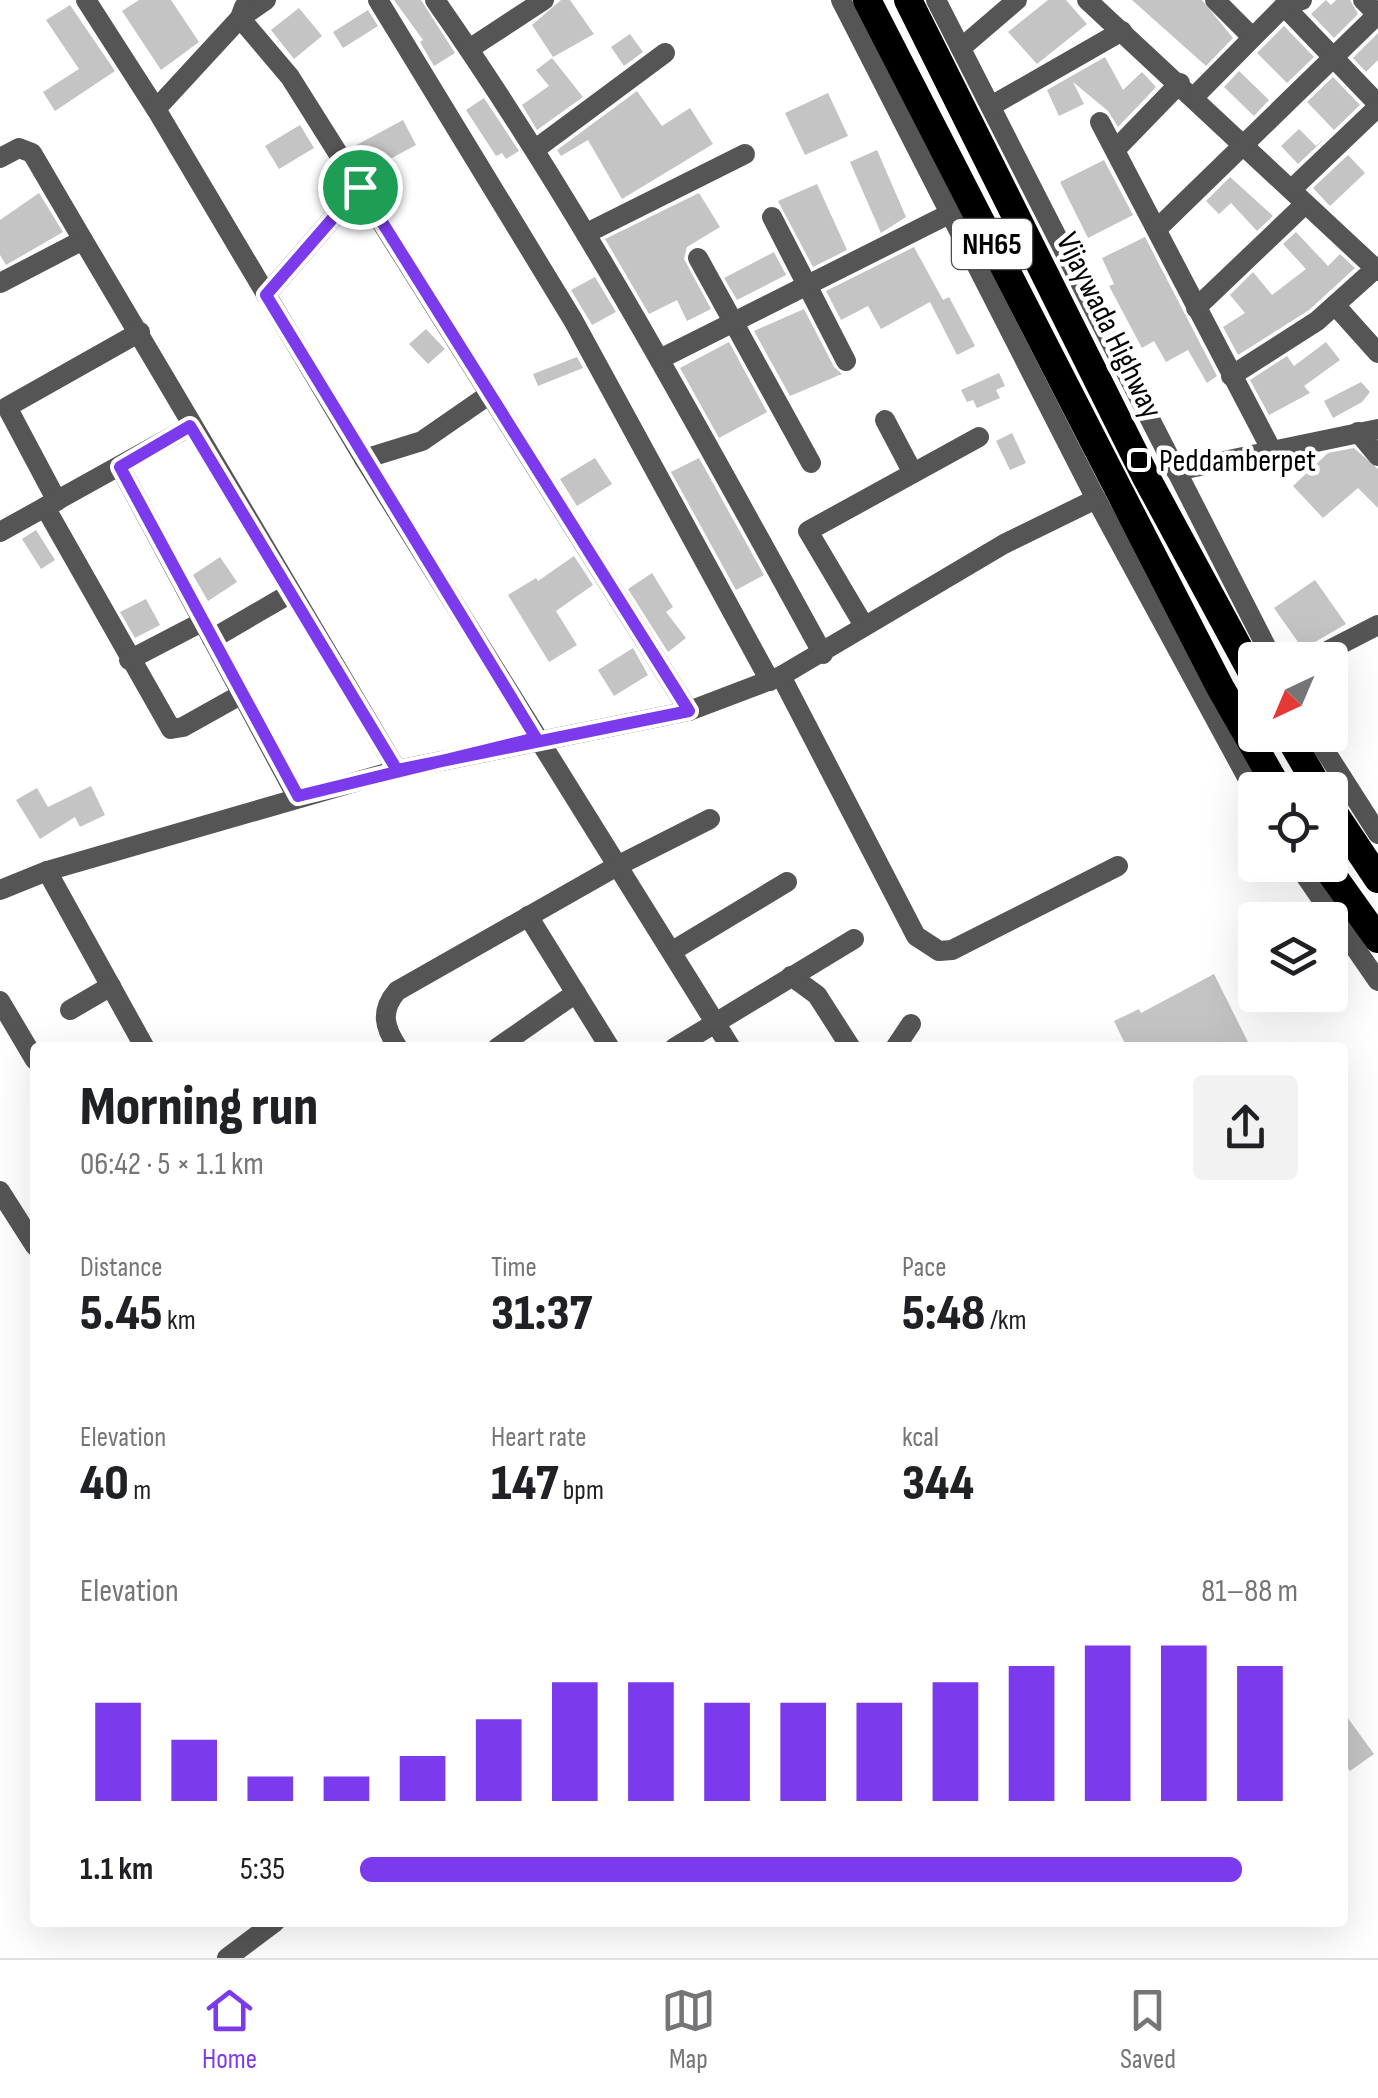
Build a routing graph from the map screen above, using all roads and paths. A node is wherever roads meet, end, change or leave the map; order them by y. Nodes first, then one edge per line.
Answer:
1 (86, 0) edge
2 (266, 0) edge
3 (378, 0) edge
4 (435, 0) edge
5 (544, 0) edge
6 (841, 0) edge
7 (867, 0) edge
8 (908, 0) edge
9 (936, 0) edge
10 (1018, 0) edge
11 (1087, 0) edge
12 (1215, 0) edge
13 (1362, 0) edge
14 (1295, 2) edge
15 (243, 9) edge
16 (1378, 14) edge
17 (1122, 32) junction
18 (1252, 37) junction
19 (961, 48) junction
20 (469, 49) junction
21 (665, 52) dead end
22 (1334, 57) junction
23 (1188, 90) junction
24 (990, 106) junction
25 (1378, 106) edge
26 (156, 108) junction
27 (1100, 122) dead end
28 (1246, 145) junction
29 (536, 148) junction
30 (1116, 149) junction
31 (744, 154) dead end
32 (0, 158) edge
33 (360, 187) junction
34 (1299, 197) junction
35 (951, 213) junction
36 (772, 217) dead end
37 (1158, 228) junction
38 (587, 233) junction
39 (83, 240) junction
40 (698, 258) dead end
41 (1377, 270) edge
42 (0, 283) edge
43 (807, 286) junction
44 (266, 295) junction
45 (1336, 305) junction
46 (1196, 308) junction
47 (736, 324) junction
48 (140, 332) junction
49 (1378, 353) edge
50 (660, 360) junction
51 (846, 360) dead end
52 (1231, 376) junction
53 (490, 394) junction
54 (884, 420) dead end
55 (190, 426) junction
56 (1368, 430) edge
57 (979, 437) dead end
58 (1270, 449) junction
59 (1378, 456) edge
60 (364, 459) junction
61 (811, 463) dead end
62 (120, 467) junction
63 (1176, 471) junction
64 (913, 473) junction
65 (1096, 500) junction
66 (51, 504) junction
67 (0, 532) edge
68 (291, 593) junction
69 (863, 624) junction
70 (1378, 625) edge
71 (207, 631) junction
72 (1264, 642) edge
73 (1345, 642) edge
74 (1238, 647) edge
75 (823, 654) junction
76 (129, 660) junction
77 (775, 678) junction
78 (242, 694) junction
79 (689, 711) junction
80 (536, 738) junction
81 (1326, 752) edge
82 (397, 770) junction
83 (1244, 772) edge
84 (1270, 772) edge
85 (298, 796) junction
86 (710, 819) dead end
87 (1348, 833) edge
88 (1378, 834) edge
89 (617, 866) junction
90 (1118, 866) dead end
91 (47, 871) junction
92 (1378, 879) edge
93 (788, 882) dead end
94 (1310, 882) edge
95 (1337, 882) edge
96 (0, 890) edge
97 (528, 916) junction
98 (854, 939) dead end
99 (1378, 939) edge
100 (674, 950) junction
101 (791, 976) junction
102 (1378, 982) edge
103 (110, 986) junction
104 (576, 993) junction
105 (0, 1001) edge
106 (70, 1010) dead end
107 (714, 1022) junction
108 (911, 1024) dead end
109 (18, 1033) junction
110 (142, 1042) edge
111 (395, 1042) edge
112 (509, 1042) edge
113 (606, 1042) edge
114 (683, 1042) edge
115 (727, 1042) edge
116 (847, 1042) edge
117 (899, 1042) edge
118 (0, 1045) edge
119 (30, 1052) edge
120 (0, 1192) edge
121 (30, 1238) edge
122 (268, 1927) edge
123 (227, 1958) edge

1 - 26 street
2 - 15 street
3 - 77 street
4 - 20 street
5 - 20 street
6 - 35 street
7 - 84 highway, Vijaywada Highway / NH65
8 - 74 highway, Vijaywada Highway / NH65
9 - 19 street
10 - 19 street
11 - 17 street
12 - 18 street
13 - 16 street
14 - 18 street
14 - 22 street
15 - 26 street
15 - 33 street
16 - 22 street
17 - 23 street
17 - 24 street
18 - 23 street
19 - 24 street
20 - 29 street
21 - 29 street
22 - 25 street
22 - 28 street
23 - 28 street
23 - 30 street
24 - 63 street
25 - 34 street
26 - 44 street
27 - 30 street
28 - 34 street
28 - 37 street
29 - 38 street
30 - 37 street
31 - 38 street
32 - 39 street
33 - 44 street
33 - 53 street
34 - 41 street
34 - 46 street
35 - 43 street
35 - 65 street
36 - 43 street
37 - 46 street
38 - 50 street
39 - 42 street
39 - 48 street
40 - 47 street
41 - 45 street
43 - 47 street
43 - 51 street
44 - 60 street
45 - 49 street
45 - 52 street
46 - 52 street
47 - 50 street
47 - 61 street
48 - 55 street
48 - 66 street
50 - 75 street
52 - 58 street
53 - 60 street
53 - 79 street
54 - 64 street
55 - 62 street
55 - 68 street
56 - 58 street
56 - 59 street
57 - 64 street
58 - 63 street
60 - 80 street
62 - 66 street
62 - 71 street
63 - 72 street
64 - 69 street
65 - 69 street
65 - 83 street
66 - 67 street
66 - 76 street
68 - 71 street
68 - 82 street
69 - 75 street
70 - 73 street
71 - 76 street
71 - 78 street
75 - 77 street
76 - 78 street
77 - 79 street
77 - 90 street
78 - 85 street
79 - 80 street
80 - 82 street
80 - 89 street
81 - 88 street
82 - 85 street
85 - 91 street
86 - 89 street
87 - 92 highway
89 - 97 street
89 - 100 street
91 - 96 street
91 - 103 street
93 - 100 street
94 - 102 street
95 - 99 highway
97 - 104 street
97 - 111 street
98 - 101 street
100 - 107 street
101 - 107 street
101 - 116 street
103 - 106 street
103 - 110 street
104 - 112 street
104 - 113 street
105 - 109 street
107 - 114 street
107 - 115 street
108 - 117 street
109 - 118 street
109 - 119 street
120 - 121 street
122 - 123 street

